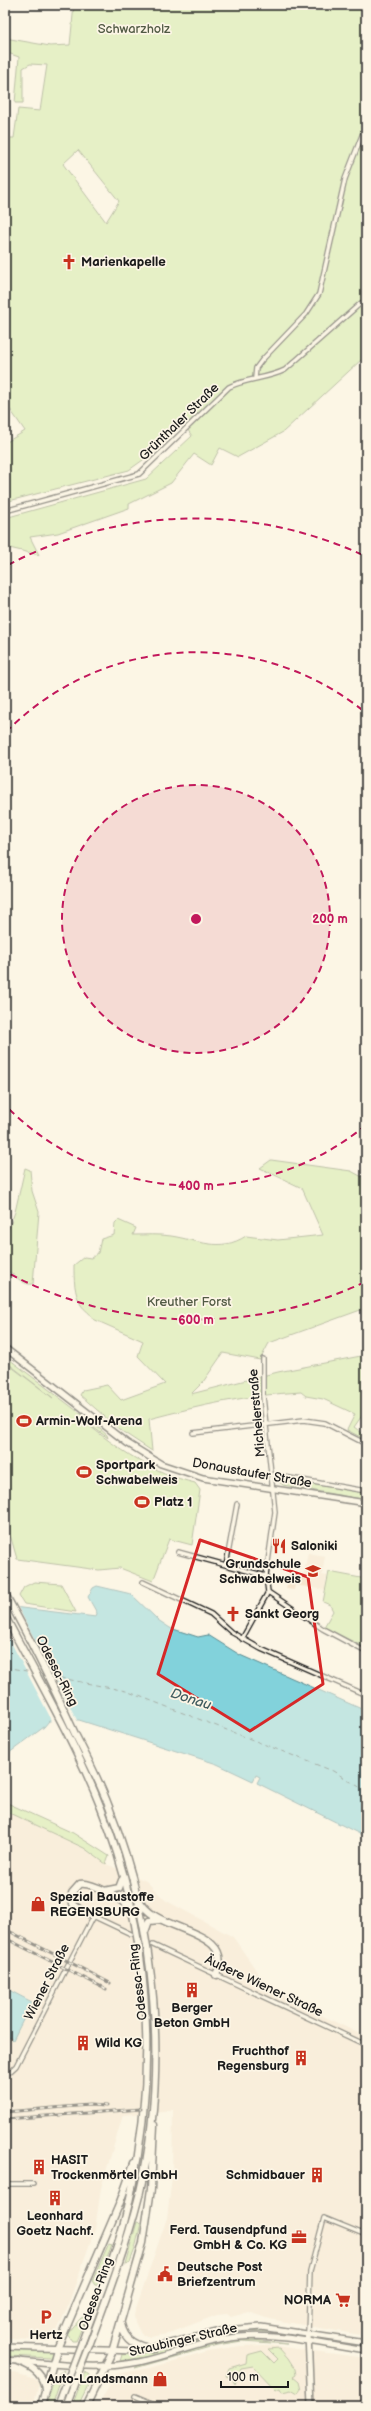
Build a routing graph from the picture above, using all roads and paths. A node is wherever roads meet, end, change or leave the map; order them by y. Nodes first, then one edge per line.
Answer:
1 (366, 125) edge
2 (366, 301) edge
3 (255, 378) junction
4 (5, 511) edge
5 (5, 1348) edge
6 (263, 1359) dead end
7 (267, 1425) junction
8 (193, 1433) dead end
9 (366, 1444) edge
10 (272, 1475) junction
11 (274, 1489) junction
12 (366, 1491) edge
13 (366, 1503) edge
14 (237, 1504) dead end
15 (178, 1552) dead end
16 (226, 1565) junction
17 (266, 1576) junction
18 (143, 1582) dead end
19 (268, 1592) junction
20 (5, 1594) edge
21 (5, 1616) edge
22 (242, 1639) junction
23 (366, 1652) edge
24 (366, 1695) edge
25 (123, 1883) junction
26 (135, 1889) junction
27 (103, 1891) junction
28 (131, 1910) junction
29 (93, 1916) junction
30 (165, 1921) junction
31 (131, 1934) tunnel mouth
32 (144, 1935) junction
33 (153, 1945) tunnel mouth
34 (216, 1975) junction
35 (366, 2046) edge
36 (5, 2076) edge
37 (153, 2114) junction
38 (141, 2141) junction
39 (5, 2184) edge
40 (34, 2184) dead end
41 (366, 2235) edge
42 (121, 2323) junction
43 (308, 2334) junction
44 (309, 2342) junction
45 (366, 2342) edge
46 (5, 2347) edge
47 (58, 2349) junction
48 (153, 2349) junction
49 (366, 2351) edge
50 (112, 2352) junction
51 (5, 2360) edge
52 (18, 2361) junction
53 (54, 2363) junction
54 (106, 2366) junction
55 (46, 2392) junction
56 (135, 2396) dead end
57 (41, 2406) edge
58 (58, 2406) edge
59 (66, 2406) edge
60 (86, 2406) edge
61 (159, 2406) edge
62 (311, 2406) edge

1 - 3 street
2 - 3 street, Grünthaler Straße
3 - 4 street, Grünthaler Straße
5 - 11 main road, Donaustaufer Straße
6 - 7 street, Michelerstraße
7 - 8 street
7 - 9 street
7 - 10 street, Michelerstraße
10 - 11 street, Michelerstraße
10 - 12 street, Donaustaufer Straße
11 - 13 main road, Donaustaufer Straße
11 - 17 street, Michelerstraße
14 - 16 street
15 - 16 street
16 - 17 street
17 - 19 street, Michelerstraße
18 - 22 street
19 - 22 street
19 - 23 street
20 - 26 highway, Odessa-Ring
21 - 25 highway, Odessa-Ring
22 - 24 street
25 - 27 highway
25 - 28 highway, Odessa-Ring
26 - 30 highway
26 - 32 highway, Odessa-Ring
27 - 28 highway
27 - 29 highway
28 - 38 highway, Odessa-Ring
29 - 31 street
29 - 36 street, Wiener Straße
30 - 32 highway
30 - 34 highway
32 - 37 highway, Odessa-Ring
33 - 34 street, Äußere Wiener Straße
34 - 35 street, Äußere Wiener Straße
37 - 42 highway
37 - 59 highway, Odessa-Ring, bridge
38 - 47 highway
38 - 58 highway, Odessa-Ring, bridge
39 - 40 street
41 - 43 street
42 - 48 highway
42 - 50 highway
43 - 44 main road
43 - 45 main road, Straubinger Straße
43 - 48 main road, Straubinger Straße
44 - 49 main road, Straubinger Straße
44 - 54 main road, Straubinger Straße
44 - 62 main road
46 - 47 main road, Straubinger Straße
47 - 50 main road, Straubinger Straße
47 - 53 highway
48 - 50 main road, Straubinger Straße
50 - 54 highway
51 - 52 main road, Straubinger Straße
52 - 53 main road, Straubinger Straße
52 - 55 highway
53 - 54 main road, Straubinger Straße
53 - 55 highway
54 - 60 highway
55 - 57 highway
56 - 61 street

